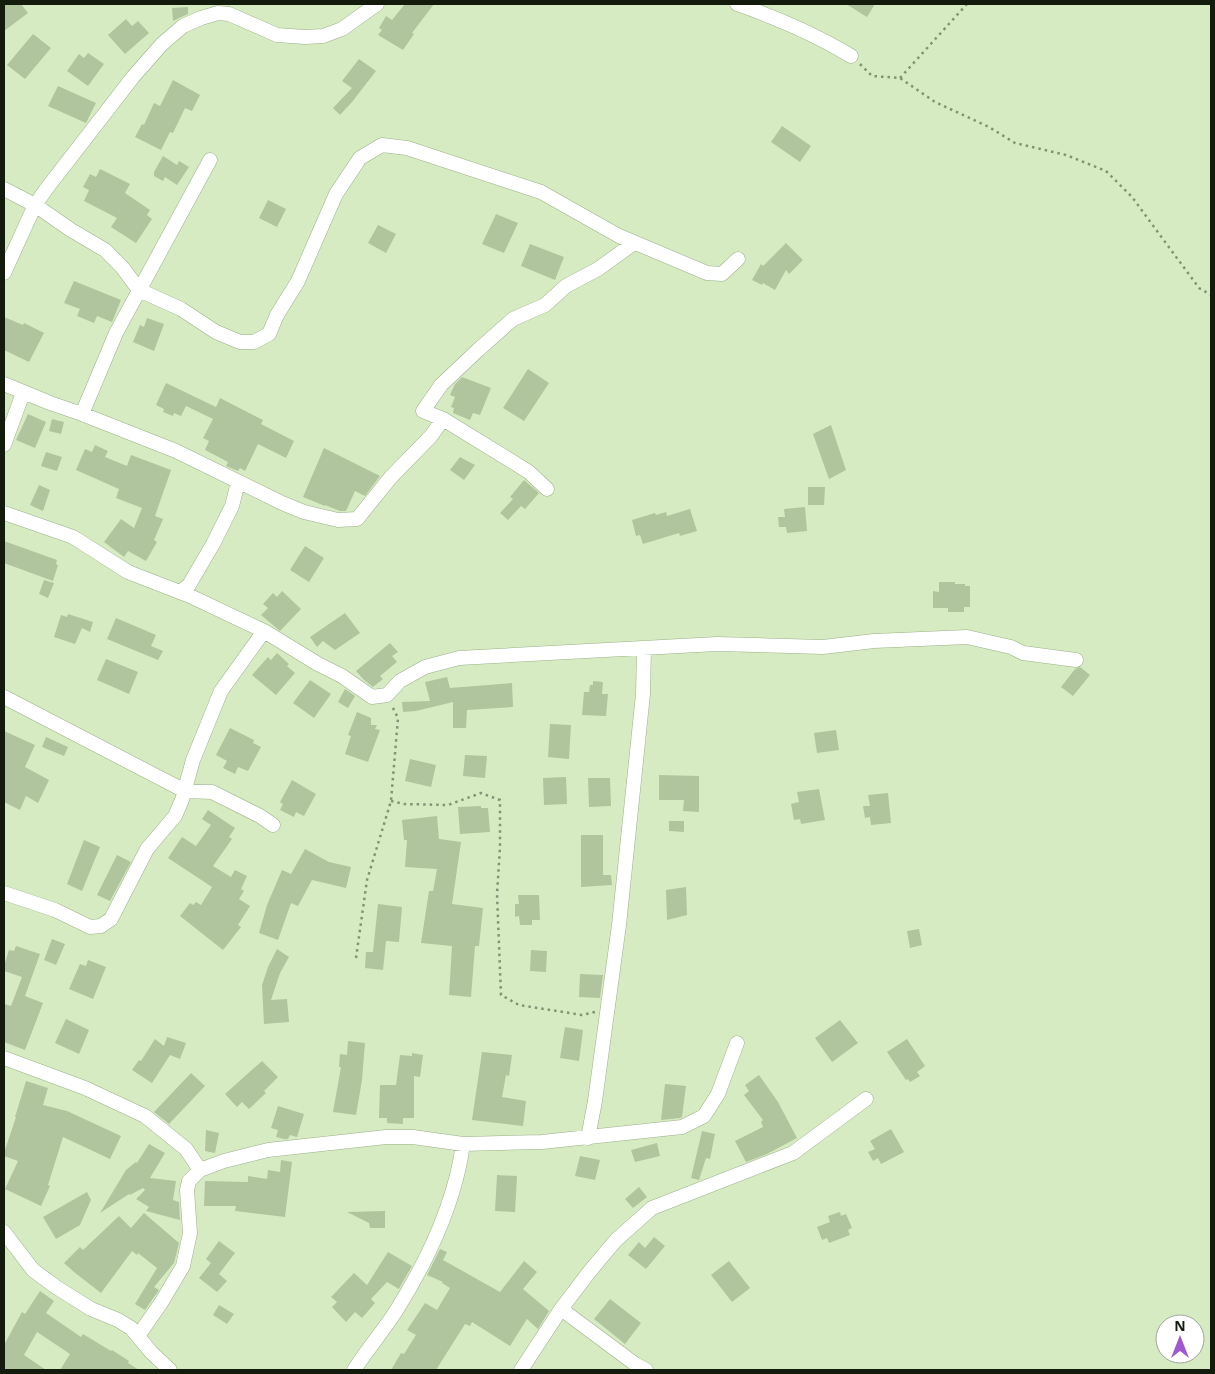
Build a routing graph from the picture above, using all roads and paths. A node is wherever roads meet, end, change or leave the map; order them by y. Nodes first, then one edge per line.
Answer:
1 (377, 4) edge
2 (737, 4) edge
3 (967, 4) edge
4 (851, 56) joint
5 (900, 78) junction
6 (210, 160) dead end
7 (4, 189) edge
8 (35, 205) junction
9 (634, 242) junction
10 (738, 259) dead end
11 (4, 273) edge
12 (139, 290) junction
13 (1211, 295) edge
14 (4, 384) edge
15 (23, 393) junction
16 (82, 414) junction
17 (443, 419) junction
18 (4, 445) edge
19 (238, 482) junction
20 (548, 489) dead end
21 (4, 513) edge
22 (180, 592) junction
23 (264, 631) junction
24 (644, 648) junction
25 (1076, 660) dead end
26 (387, 695) junction
27 (4, 697) edge
28 (185, 791) junction
29 (391, 801) junction
30 (273, 825) dead end
31 (4, 893) edge
32 (356, 958) dead end
33 (606, 1010) junction
34 (737, 1043) dead end
35 (4, 1058) edge
36 (866, 1099) dead end
37 (588, 1138) junction
38 (463, 1144) junction
39 (200, 1170) junction
40 (4, 1232) edge
41 (561, 1309) junction
42 (138, 1336) junction
43 (637, 1368) edge
44 (170, 1370) edge
45 (354, 1370) edge
46 (521, 1370) edge

1 - 8 street
2 - 4 street
3 - 5 path
4 - 5 path
5 - 13 path
6 - 12 street
7 - 8 street
8 - 11 street
8 - 12 street
9 - 10 street
9 - 12 street
9 - 17 street
12 - 16 street
14 - 15 street
15 - 16 street
15 - 18 street
16 - 19 street
17 - 19 street
17 - 20 street
19 - 22 street
21 - 22 street
22 - 23 street
23 - 26 street
23 - 28 street
24 - 25 street
24 - 26 street
24 - 33 street
26 - 29 path
27 - 28 street
28 - 30 street
28 - 31 street
29 - 32 path
29 - 33 path
33 - 37 street
34 - 37 street
35 - 39 street
36 - 41 street
37 - 38 street
38 - 39 street
38 - 45 street
39 - 42 street
40 - 42 street
41 - 43 street
41 - 46 street
42 - 44 street

